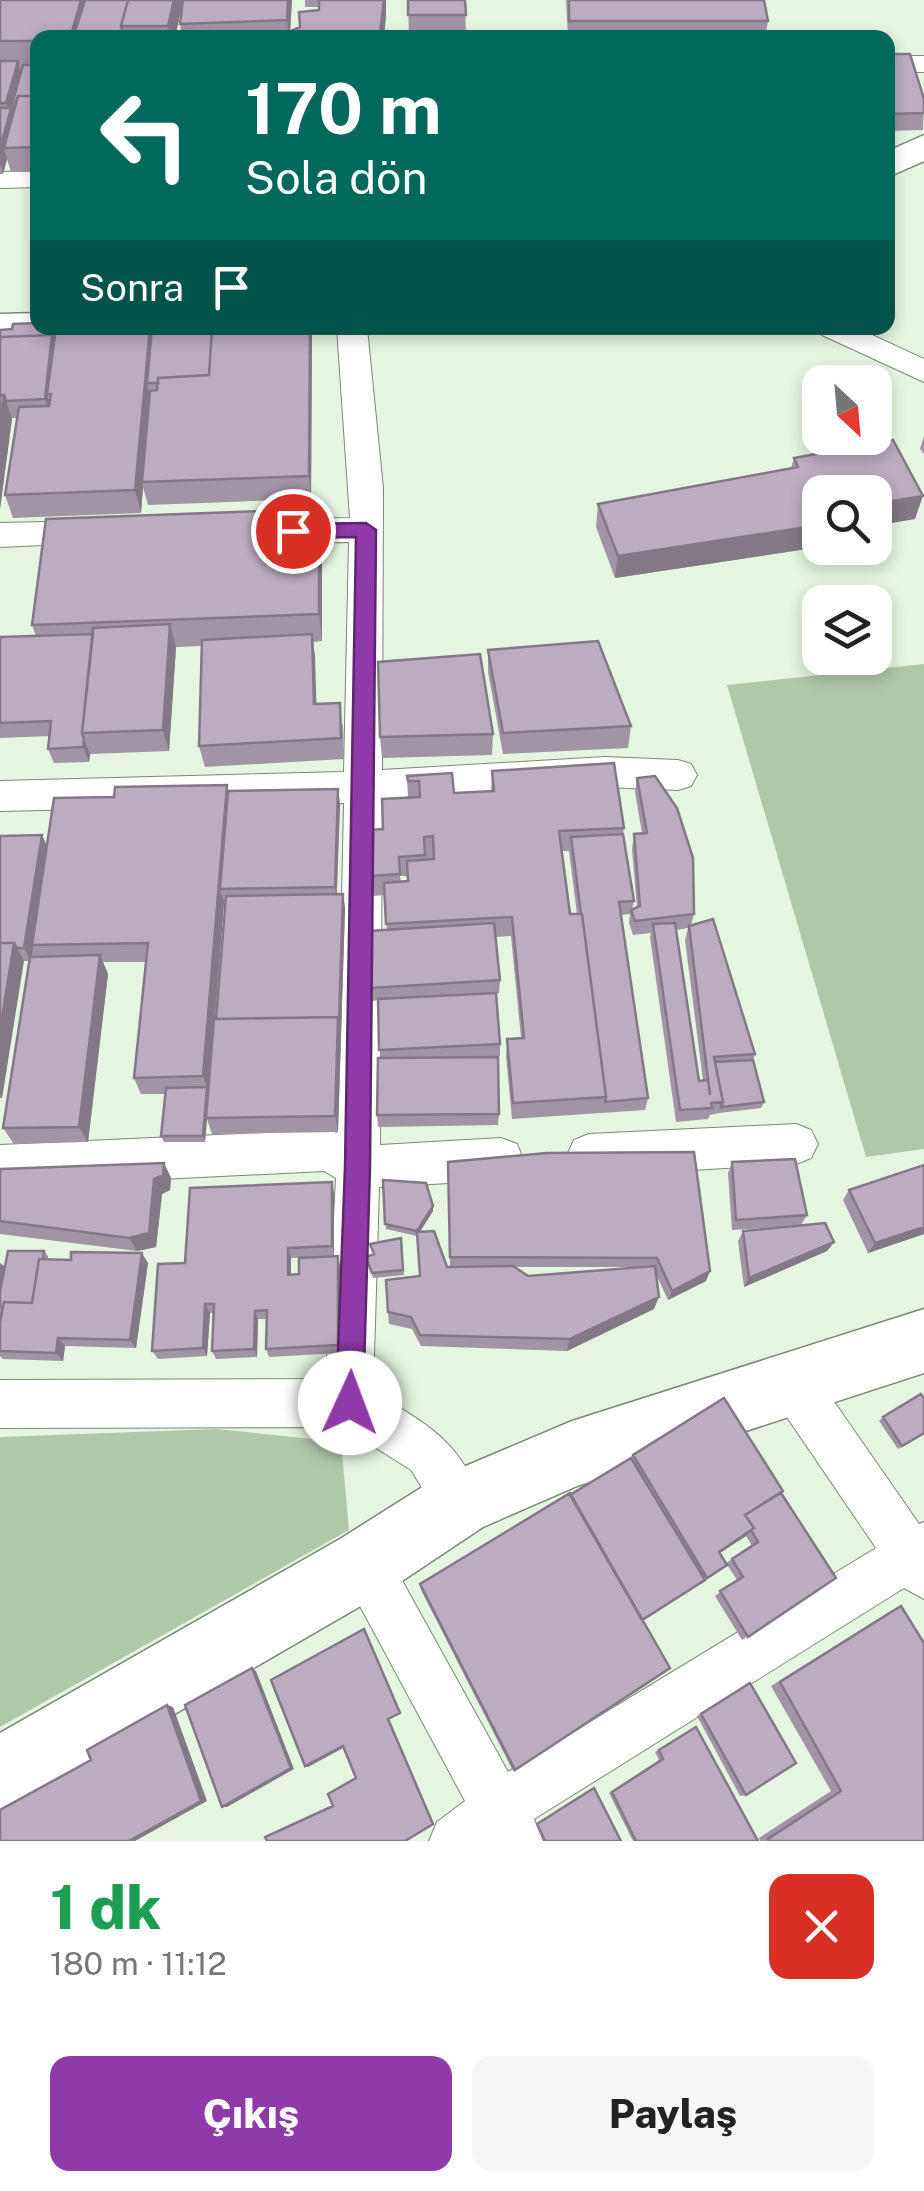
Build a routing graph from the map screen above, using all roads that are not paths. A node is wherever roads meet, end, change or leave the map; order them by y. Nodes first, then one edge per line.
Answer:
1 (895, 64) edge
2 (924, 64) edge
3 (924, 146) edge
4 (30, 179) edge
5 (0, 180) edge
6 (905, 183) edge
7 (0, 307) edge
8 (30, 307) edge
9 (30, 327) edge
10 (0, 328) edge
11 (353, 335) edge
12 (847, 335) edge
13 (924, 372) edge
14 (366, 530) junction
15 (231, 532) edge
16 (135, 533) edge
17 (0, 535) edge
18 (678, 774) dead end
19 (362, 786) junction
20 (0, 796) edge
21 (796, 1144) dead end
22 (0, 1166) edge
23 (358, 1167) junction
24 (924, 1342) edge
25 (793, 1384) junction
26 (350, 1403) junction
27 (0, 1404) edge
28 (459, 1503) junction
29 (920, 1559) edge
30 (365, 1564) junction
31 (0, 1774) edge
32 (507, 1825) edge
33 (456, 1841) edge

1 - 2 street
3 - 6 main road
4 - 5 street
7 - 8 main road
9 - 10 main road
11 - 14 street
12 - 13 street
14 - 15 street
14 - 19 street
16 - 17 street
18 - 19 street
19 - 20 street
19 - 23 street
21 - 23 street
22 - 23 street
23 - 26 street
24 - 25 main road
25 - 28 main road
25 - 29 street
26 - 27 street
26 - 28 street
28 - 30 main road
29 - 32 street
30 - 31 main road
30 - 32 street
32 - 33 street

